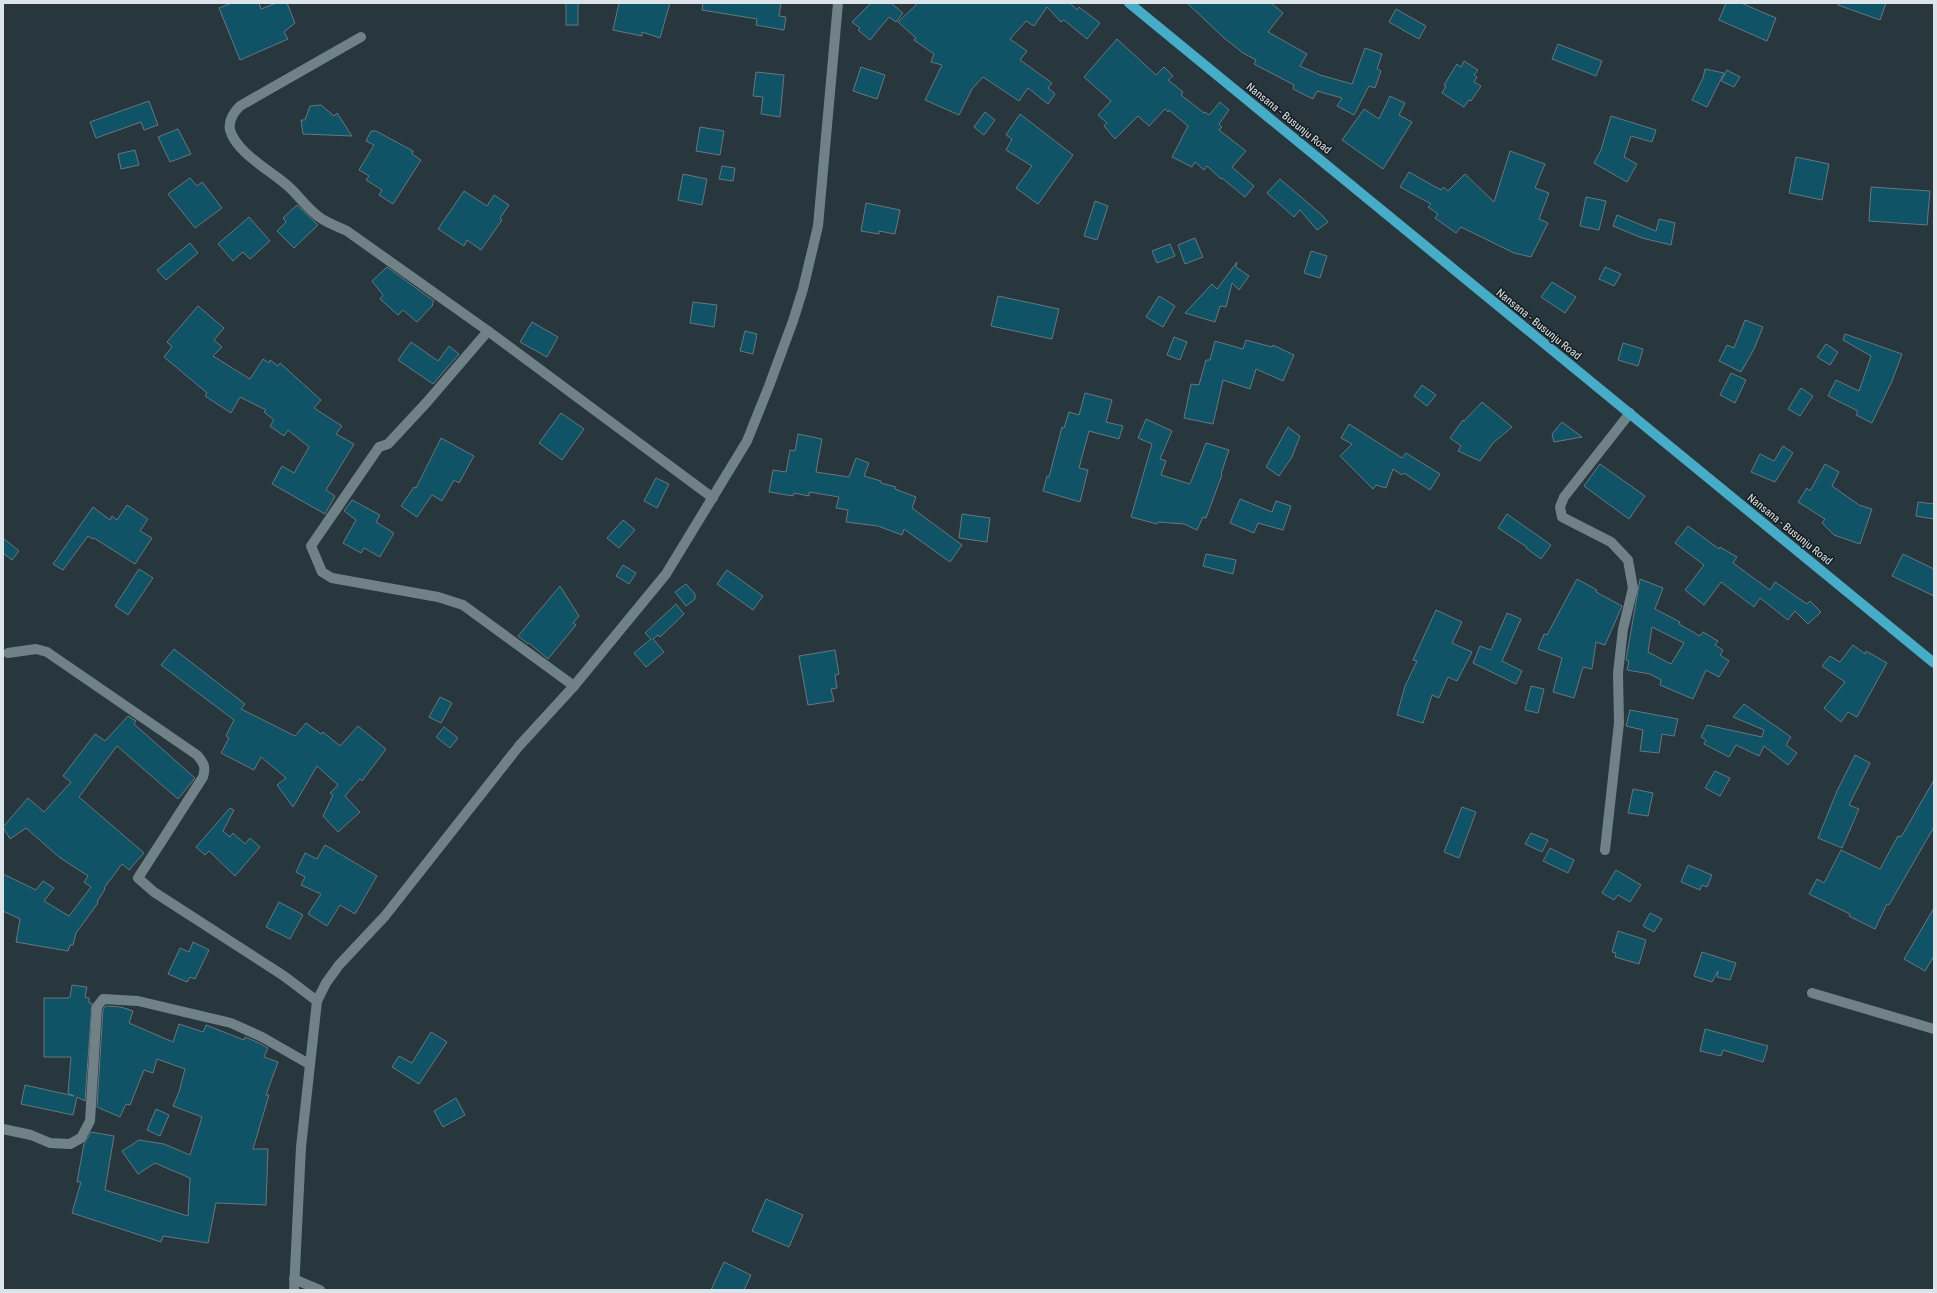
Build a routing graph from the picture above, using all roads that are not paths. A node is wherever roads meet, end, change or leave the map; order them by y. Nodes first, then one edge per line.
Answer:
1 (838, 3) edge
2 (1129, 3) edge
3 (361, 37) dead end
4 (488, 330) junction
5 (1630, 413) junction
6 (713, 498) junction
7 (8, 653) dead end
8 (1934, 663) edge
9 (574, 686) junction
10 (1605, 850) dead end
11 (1812, 993) dead end
12 (317, 1001) junction
13 (1934, 1029) edge
14 (309, 1064) junction
15 (3, 1129) edge
16 (294, 1279) junction
17 (294, 1290) edge
18 (320, 1290) edge

1 - 6 street
2 - 5 main road, Nansana - Busunju Road
3 - 4 street
4 - 6 street
4 - 9 street
5 - 8 main road, Nansana - Busunju Road
5 - 10 street
6 - 9 street
7 - 12 street
9 - 12 street
11 - 13 street
12 - 14 street
14 - 15 street
14 - 16 street
16 - 17 street
16 - 18 street

